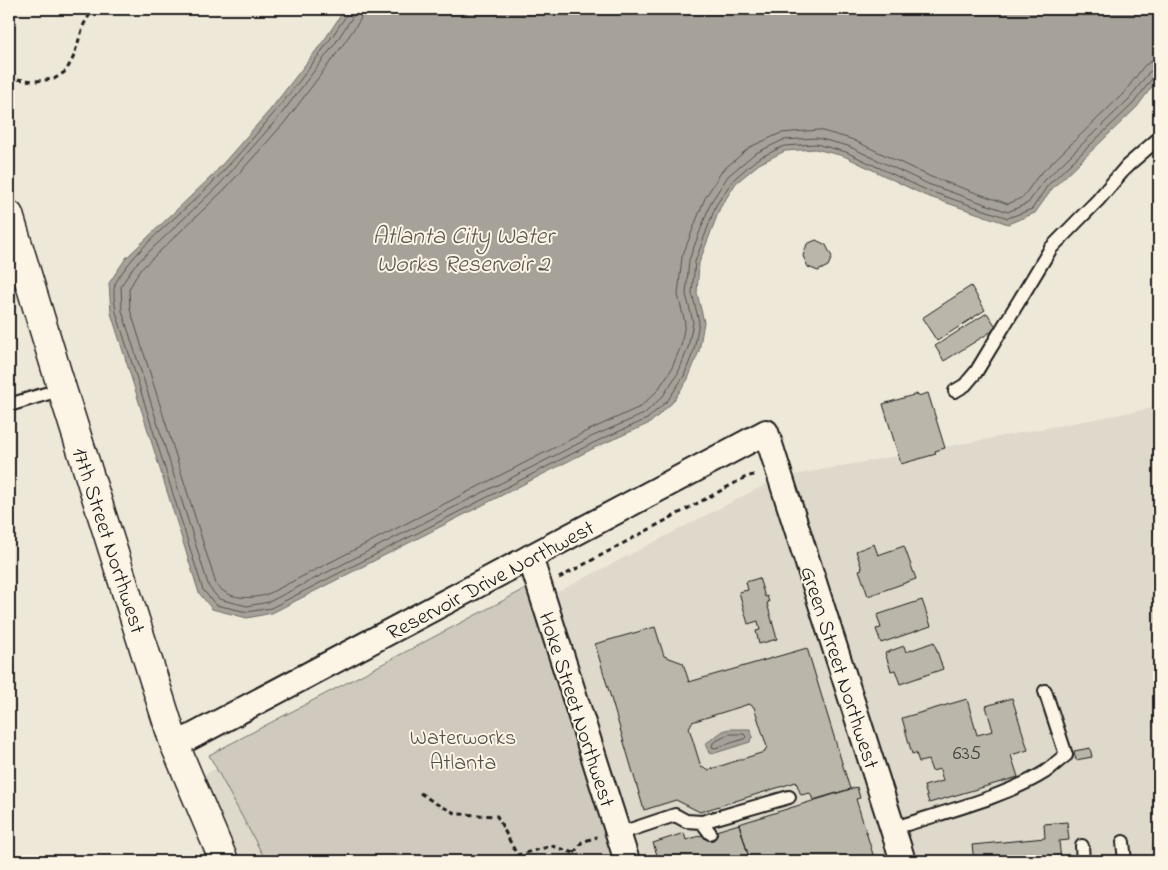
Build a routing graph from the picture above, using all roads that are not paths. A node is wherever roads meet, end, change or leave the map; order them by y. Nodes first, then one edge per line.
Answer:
1 (1159, 138) edge
2 (9, 215) edge
3 (62, 389) junction
4 (956, 392) dead end
5 (9, 405) edge
6 (779, 472) joint
7 (530, 558) junction
8 (1045, 691) dead end
9 (174, 743) junction
10 (788, 796) dead end
11 (892, 828) junction
12 (618, 832) junction
13 (1123, 842) dead end
14 (1082, 846) dead end
15 (224, 861) edge
16 (627, 861) edge
17 (903, 861) edge
18 (1083, 861) edge
19 (1125, 861) edge

1 - 4 lane
2 - 3 street, 17th Street Northwest
3 - 5 lane
3 - 9 street, 17th Street Northwest
6 - 7 street, Reservoir Drive Northwest
6 - 11 street, Green Street Northwest
7 - 9 street, Reservoir Drive Northwest
7 - 12 street, Hoke Street Northwest
8 - 11 lane
9 - 15 street, 17th Street Northwest
10 - 12 lane
11 - 17 street, Green Street Northwest
12 - 16 street, Hoke Street Northwest
13 - 19 lane
14 - 18 lane

